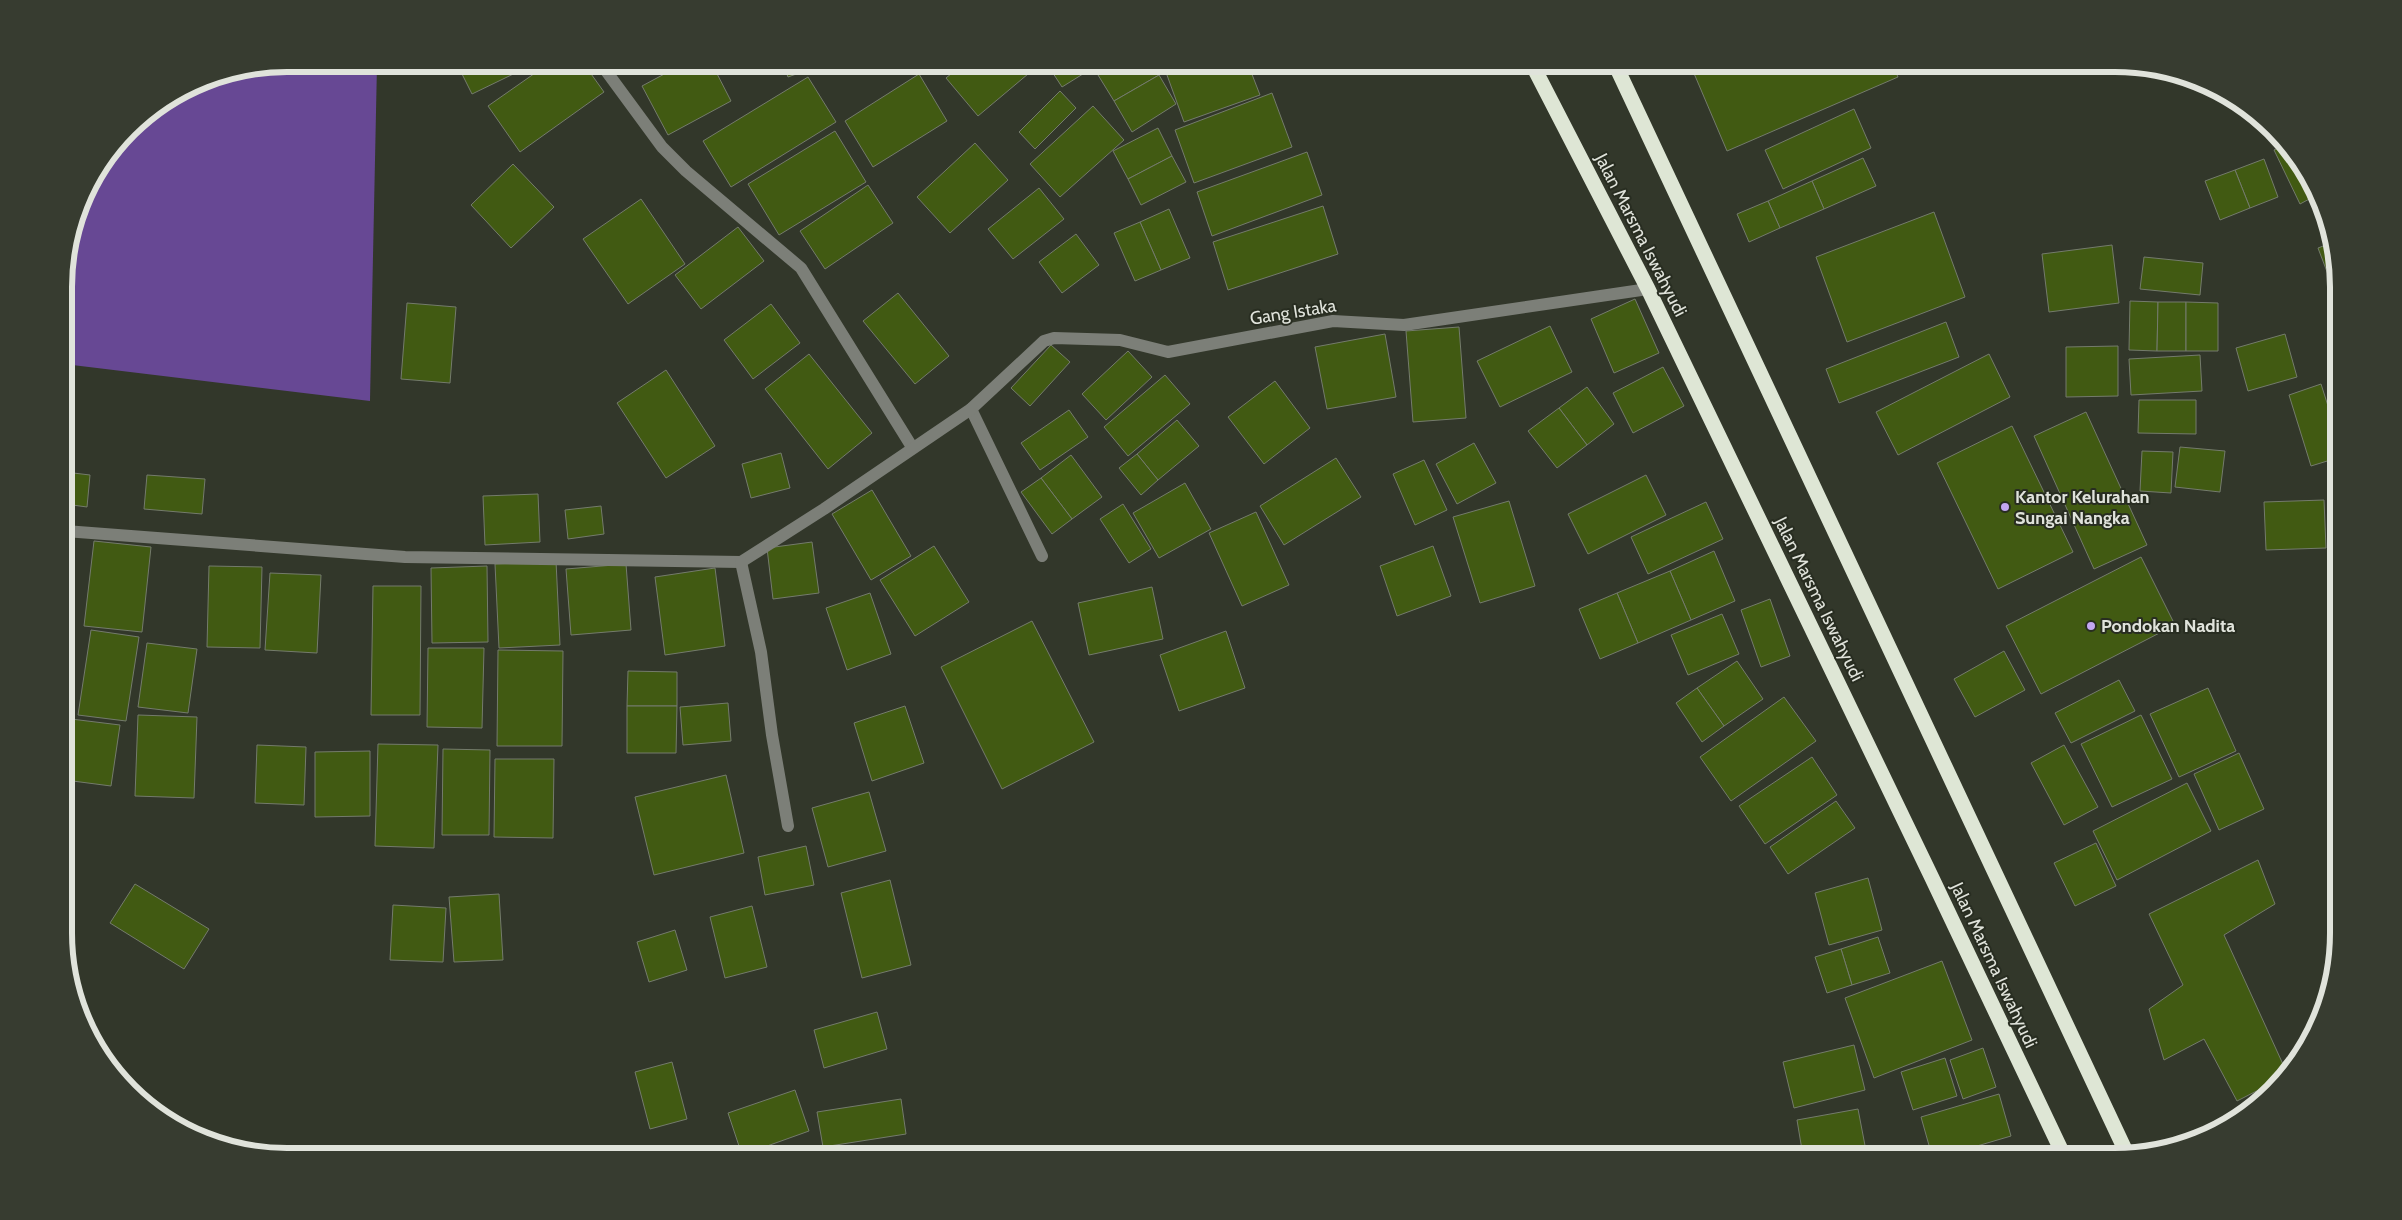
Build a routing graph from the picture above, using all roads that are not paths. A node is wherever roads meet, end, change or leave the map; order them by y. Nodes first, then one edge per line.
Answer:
1 (607, 72) edge
2 (1536, 72) edge
3 (1619, 72) edge
4 (1648, 289) junction
5 (971, 410) junction
6 (912, 447) junction
7 (72, 532) edge
8 (1042, 556) dead end
9 (741, 562) junction
10 (788, 826) dead end
11 (2124, 1147) edge
12 (2060, 1148) edge

1 - 6 street
2 - 4 highway, Jalan Marsma Iswahyudi
3 - 11 highway
4 - 5 street, Gang Istaka
4 - 12 highway, Jalan Marsma Iswahyudi
5 - 6 street, Gang Istaka
5 - 8 street
6 - 9 street, Gang Istaka
7 - 9 street
9 - 10 street

